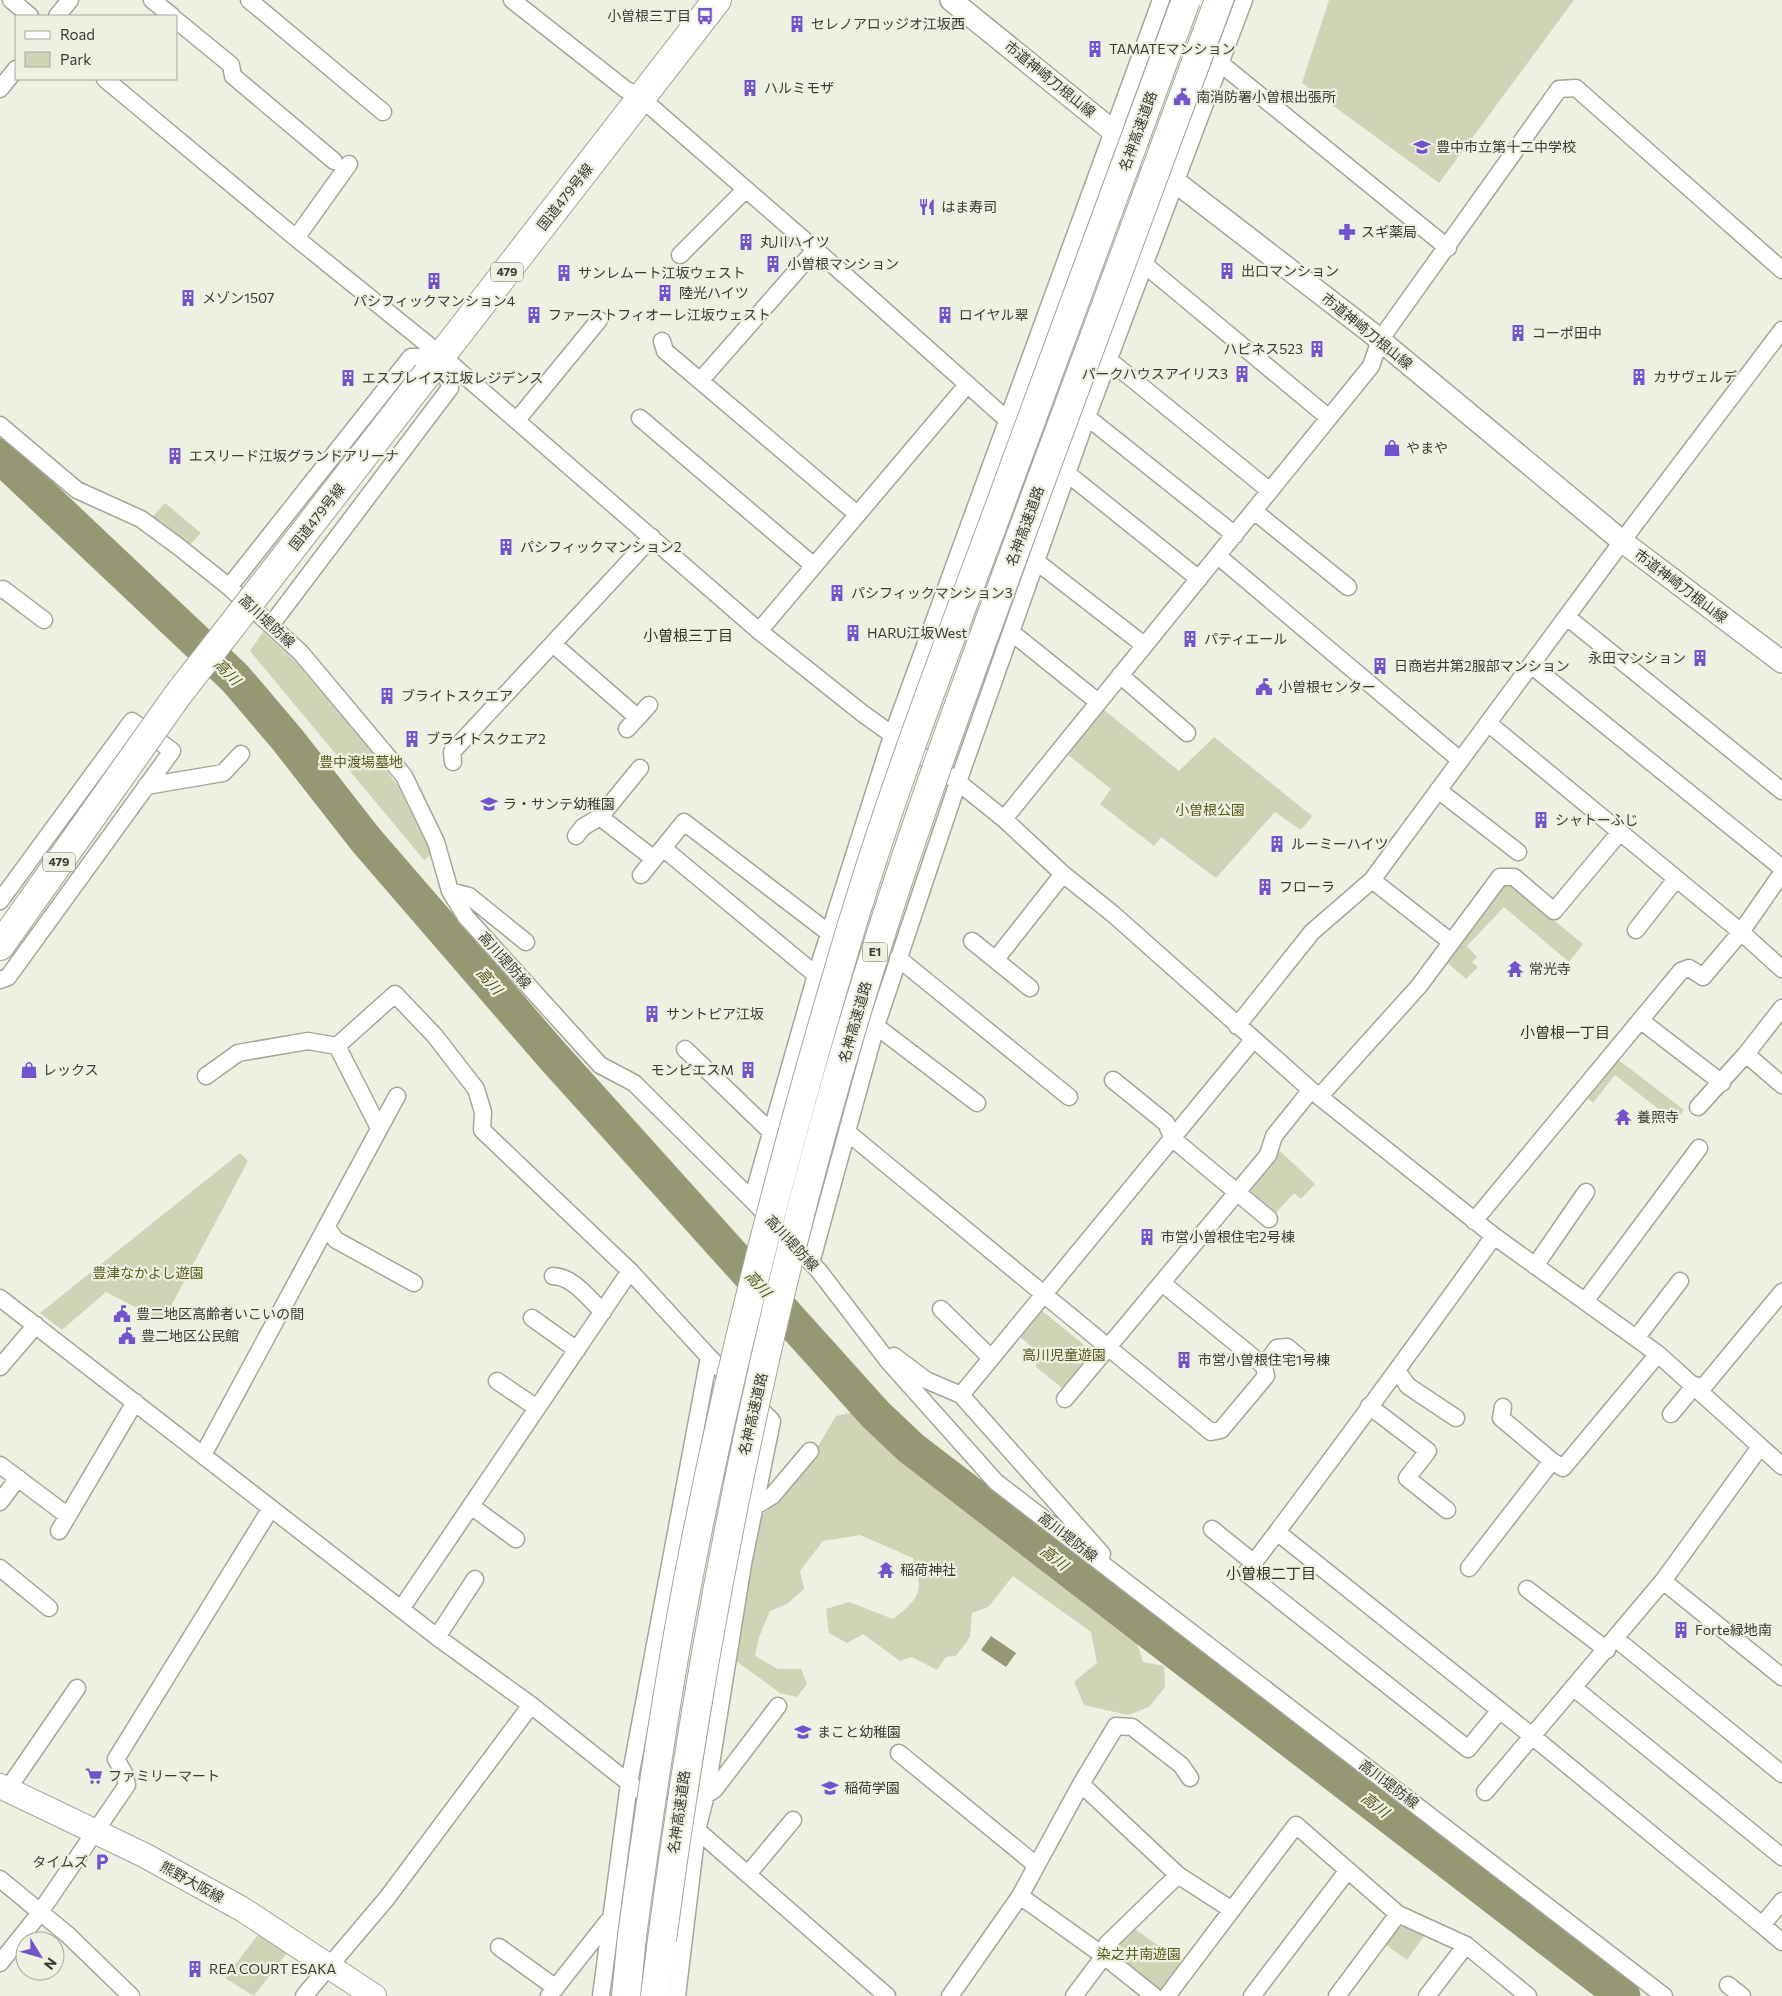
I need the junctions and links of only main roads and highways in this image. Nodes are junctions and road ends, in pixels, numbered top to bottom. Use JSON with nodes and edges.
{"nodes":[{"id":1,"x":717,"y":0,"type":"edge"},
{"id":2,"x":1186,"y":0,"type":"edge"},
{"id":3,"x":1219,"y":0,"type":"edge"},
{"id":4,"x":0,"y":946,"type":"edge"},
{"id":5,"x":3,"y":1788,"type":"edge"},
{"id":6,"x":374,"y":1996,"type":"edge"},
{"id":7,"x":626,"y":1996,"type":"edge"},
{"id":8,"x":673,"y":1996,"type":"edge"}],
"edges":[{"from":1,"to":4,"type":"highway","name":"国道479号線","number":"479","bridge":true},
{"from":2,"to":7,"type":"highway","name":"名神高速道路","number":"E1","bridge":true},
{"from":3,"to":8,"type":"highway","name":"名神高速道路","number":"E1","bridge":true},
{"from":5,"to":6,"type":"main road","name":"熊野大阪線"}]}
